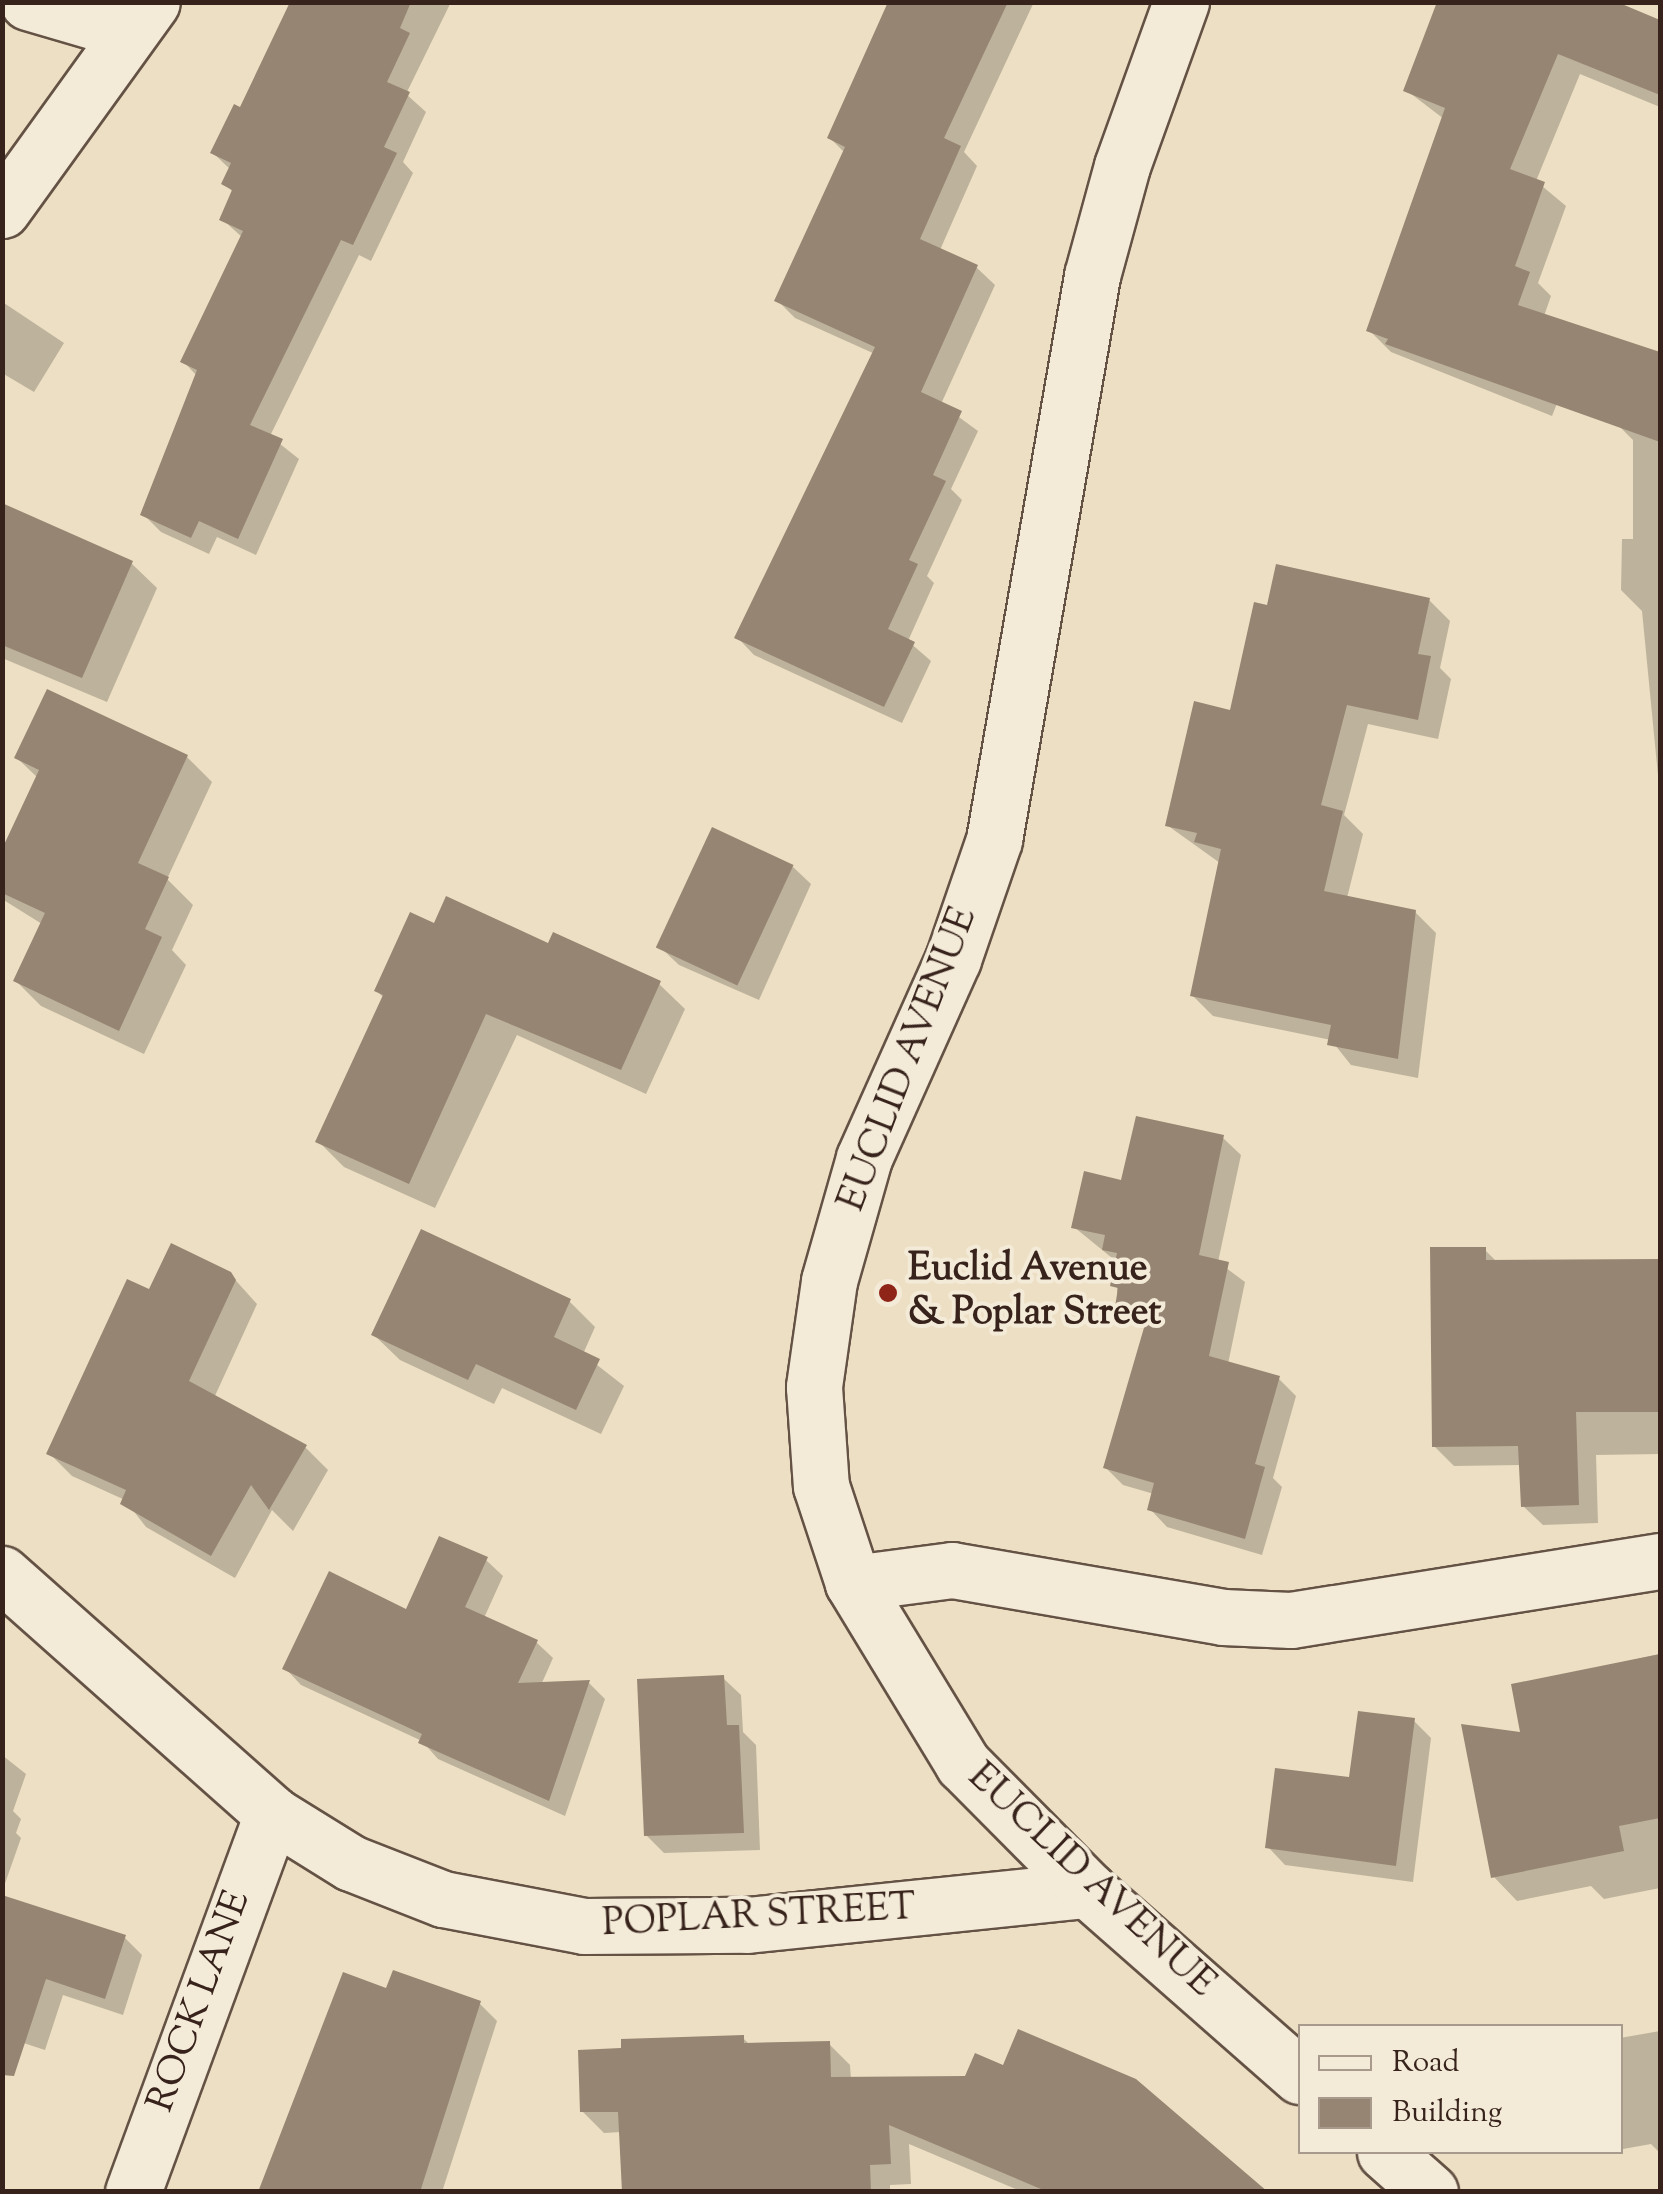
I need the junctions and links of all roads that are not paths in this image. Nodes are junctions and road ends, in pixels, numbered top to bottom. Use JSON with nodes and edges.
{"nodes":[{"id":1,"x":28,"y":2,"type":"edge"},
{"id":2,"x":1181,"y":2,"type":"edge"},
{"id":3,"x":141,"y":17,"type":"edge"},
{"id":4,"x":2,"y":210,"type":"edge"},
{"id":5,"x":1660,"y":1561,"type":"edge"},
{"id":6,"x":2,"y":1574,"type":"edge"},
{"id":7,"x":853,"y":1583,"type":"junction"},
{"id":8,"x":272,"y":1814,"type":"junction"},
{"id":9,"x":1088,"y":1890,"type":"junction"},
{"id":10,"x":1298,"y":2074,"type":"edge"},
{"id":11,"x":1387,"y":2154,"type":"edge"},
{"id":12,"x":133,"y":2192,"type":"edge"},
{"id":13,"x":1430,"y":2192,"type":"edge"}],
"edges":[{"from":1,"to":3,"type":"street"},
{"from":2,"to":7,"type":"street","name":"EUCLID AVENUE"},
{"from":3,"to":4,"type":"street"},
{"from":5,"to":7,"type":"street"},
{"from":6,"to":8,"type":"street","name":"POPLAR STREET"},
{"from":7,"to":9,"type":"street","name":"EUCLID AVENUE"},
{"from":8,"to":9,"type":"street","name":"POPLAR STREET"},
{"from":8,"to":12,"type":"street","name":"ROCK LANE"},
{"from":9,"to":10,"type":"street","name":"EUCLID AVENUE"},
{"from":11,"to":13,"type":"street"}]}
